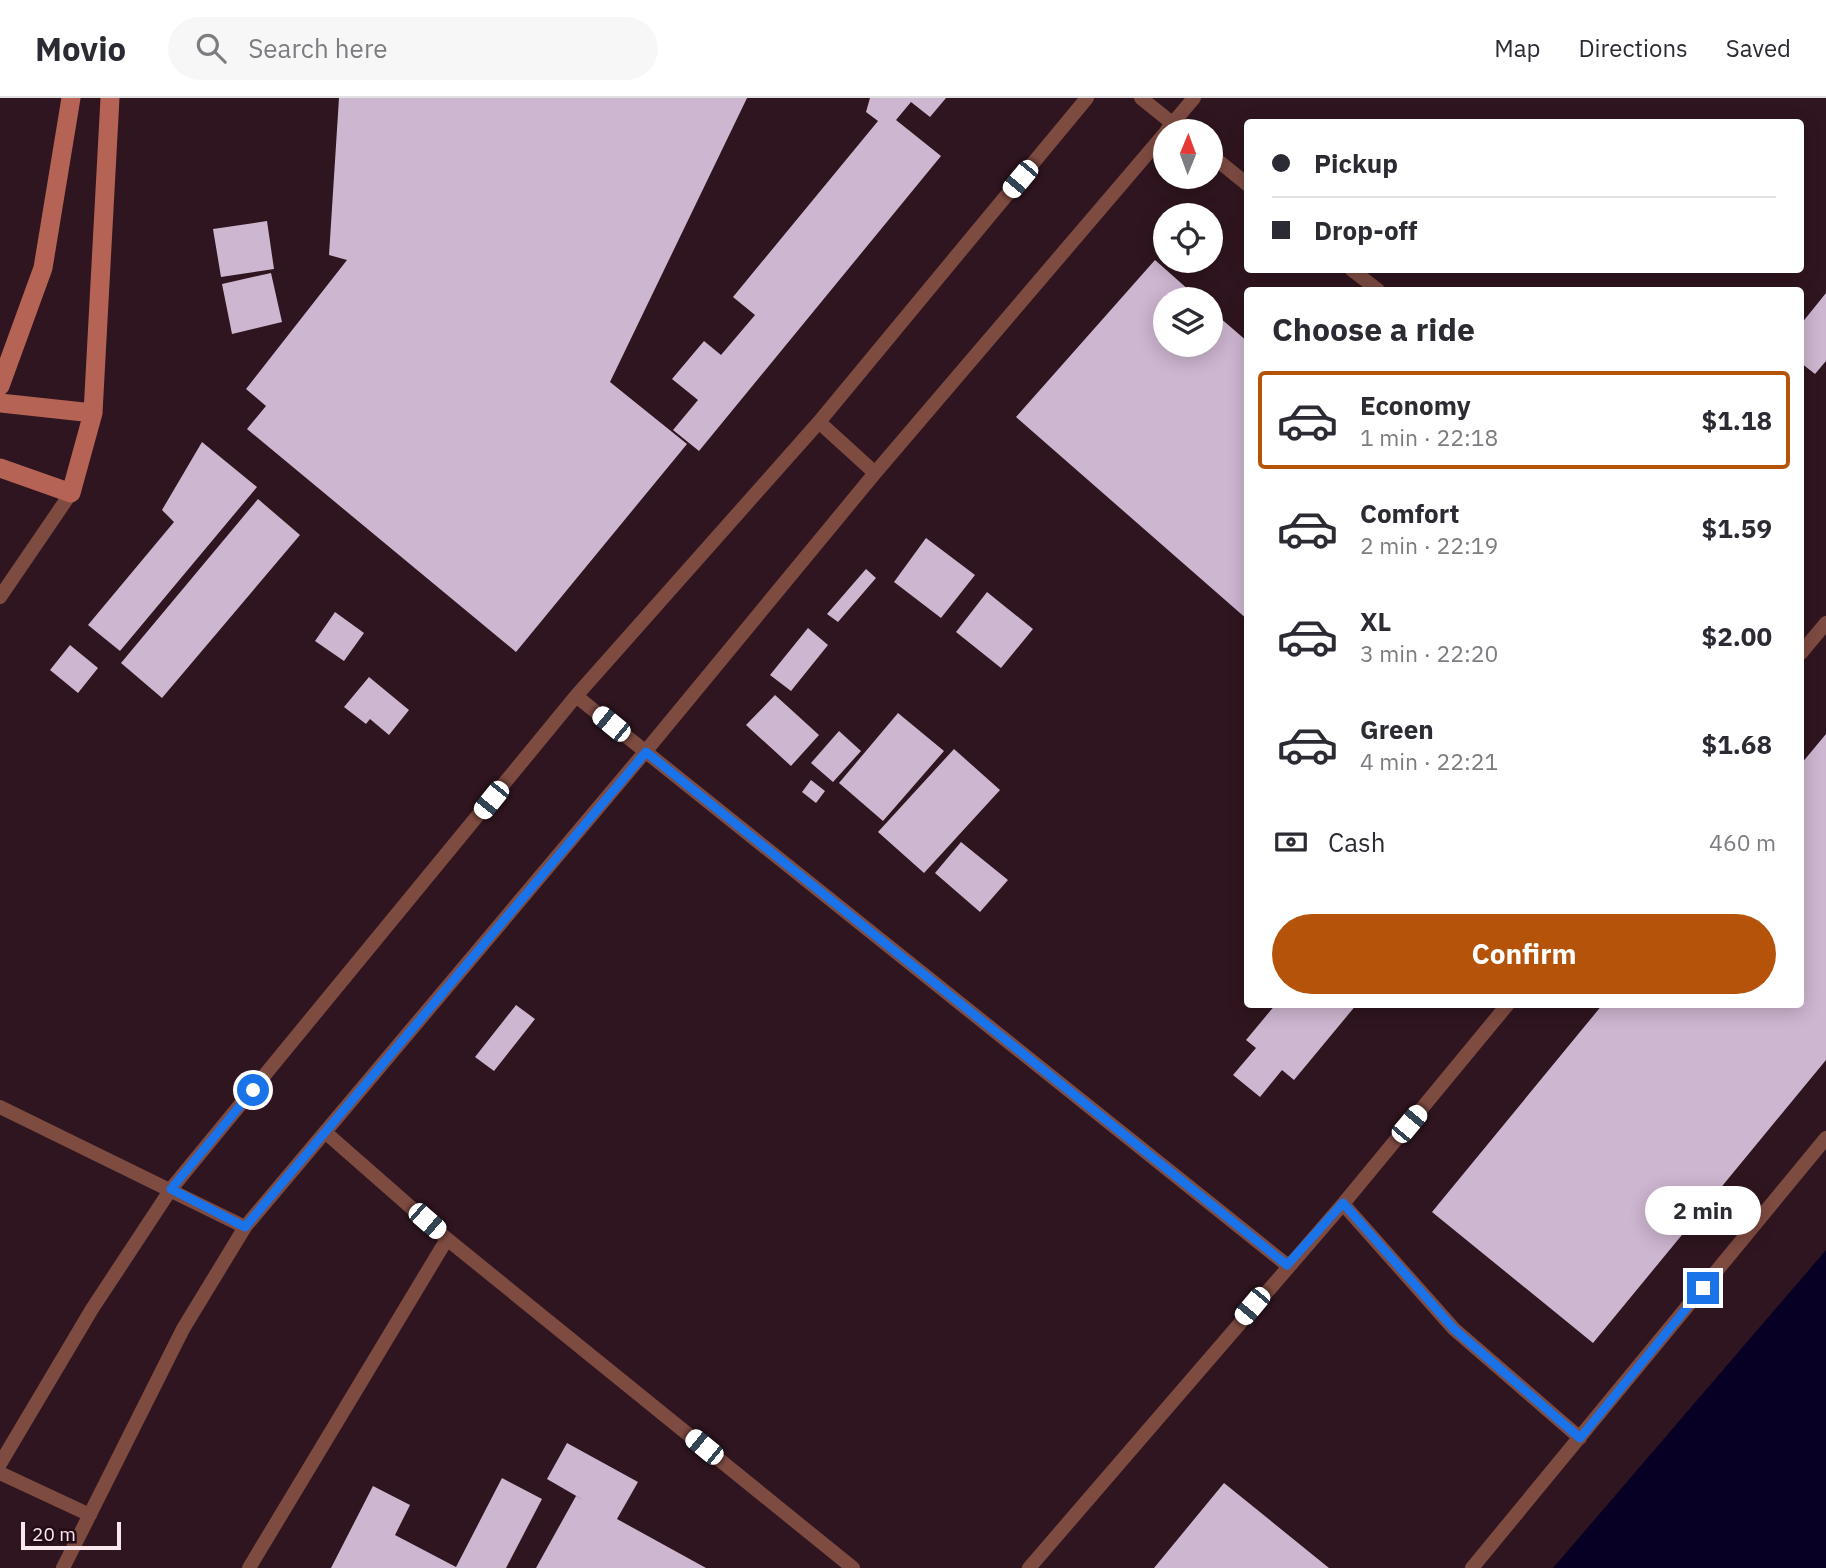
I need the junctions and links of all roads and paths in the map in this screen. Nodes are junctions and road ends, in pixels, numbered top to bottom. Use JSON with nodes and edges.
{"nodes":[{"id":1,"x":71,"y":98,"type":"edge"},
{"id":2,"x":110,"y":98,"type":"edge"},
{"id":3,"x":1087,"y":98,"type":"edge"},
{"id":4,"x":1141,"y":98,"type":"edge"},
{"id":5,"x":1194,"y":98,"type":"edge"},
{"id":6,"x":1161,"y":119,"type":"edge"},
{"id":7,"x":1178,"y":119,"type":"edge"},
{"id":8,"x":1153,"y":150,"type":"edge"},
{"id":9,"x":1223,"y":165,"type":"edge"},
{"id":10,"x":1244,"y":182,"type":"edge"},
{"id":11,"x":1356,"y":273,"type":"edge"},
{"id":12,"x":1374,"y":287,"type":"edge"},
{"id":13,"x":0,"y":386,"type":"edge"},
{"id":14,"x":0,"y":403,"type":"edge"},
{"id":15,"x":93,"y":413,"type":"junction"},
{"id":16,"x":819,"y":422,"type":"junction"},
{"id":17,"x":0,"y":468,"type":"edge"},
{"id":18,"x":875,"y":473,"type":"junction"},
{"id":19,"x":71,"y":493,"type":"junction"},
{"id":20,"x":0,"y":597,"type":"edge"},
{"id":21,"x":1826,"y":622,"type":"edge"},
{"id":22,"x":1804,"y":643,"type":"edge"},
{"id":23,"x":576,"y":696,"type":"junction"},
{"id":24,"x":646,"y":752,"type":"junction"},
{"id":25,"x":1505,"y":1008,"type":"edge"},
{"id":26,"x":0,"y":1107,"type":"edge"},
{"id":27,"x":325,"y":1132,"type":"junction"},
{"id":28,"x":1826,"y":1138,"type":"edge"},
{"id":29,"x":171,"y":1189,"type":"junction"},
{"id":30,"x":1343,"y":1203,"type":"junction"},
{"id":31,"x":245,"y":1227,"type":"junction"},
{"id":32,"x":447,"y":1239,"type":"junction"},
{"id":33,"x":1287,"y":1265,"type":"junction"},
{"id":34,"x":1580,"y":1438,"type":"junction"},
{"id":35,"x":0,"y":1464,"type":"edge"},
{"id":36,"x":0,"y":1473,"type":"edge"},
{"id":37,"x":90,"y":1515,"type":"junction"},
{"id":38,"x":63,"y":1568,"type":"edge"},
{"id":39,"x":249,"y":1568,"type":"edge"},
{"id":40,"x":853,"y":1568,"type":"edge"},
{"id":41,"x":1029,"y":1568,"type":"edge"},
{"id":42,"x":1472,"y":1568,"type":"edge"}],
"edges":[{"from":1,"to":13,"type":"main road"},
{"from":2,"to":15,"type":"main road"},
{"from":3,"to":16,"type":"lane"},
{"from":4,"to":6,"type":"lane"},
{"from":5,"to":7,"type":"lane"},
{"from":8,"to":18,"type":"lane"},
{"from":9,"to":10,"type":"lane"},
{"from":11,"to":12,"type":"lane"},
{"from":14,"to":15,"type":"main road"},
{"from":15,"to":19,"type":"main road"},
{"from":16,"to":18,"type":"lane"},
{"from":16,"to":23,"type":"lane"},
{"from":17,"to":19,"type":"main road"},
{"from":18,"to":24,"type":"lane"},
{"from":19,"to":20,"type":"lane"},
{"from":21,"to":22,"type":"lane"},
{"from":23,"to":24,"type":"lane"},
{"from":23,"to":29,"type":"lane"},
{"from":24,"to":27,"type":"lane"},
{"from":24,"to":33,"type":"lane"},
{"from":25,"to":30,"type":"lane"},
{"from":26,"to":29,"type":"lane"},
{"from":27,"to":31,"type":"lane"},
{"from":27,"to":32,"type":"lane"},
{"from":28,"to":34,"type":"lane"},
{"from":29,"to":31,"type":"lane"},
{"from":29,"to":35,"type":"lane"},
{"from":30,"to":33,"type":"lane"},
{"from":30,"to":34,"type":"lane"},
{"from":31,"to":37,"type":"lane"},
{"from":32,"to":39,"type":"lane"},
{"from":32,"to":40,"type":"lane"},
{"from":33,"to":41,"type":"lane"},
{"from":34,"to":42,"type":"lane"},
{"from":36,"to":37,"type":"lane"},
{"from":37,"to":38,"type":"lane"}]}
